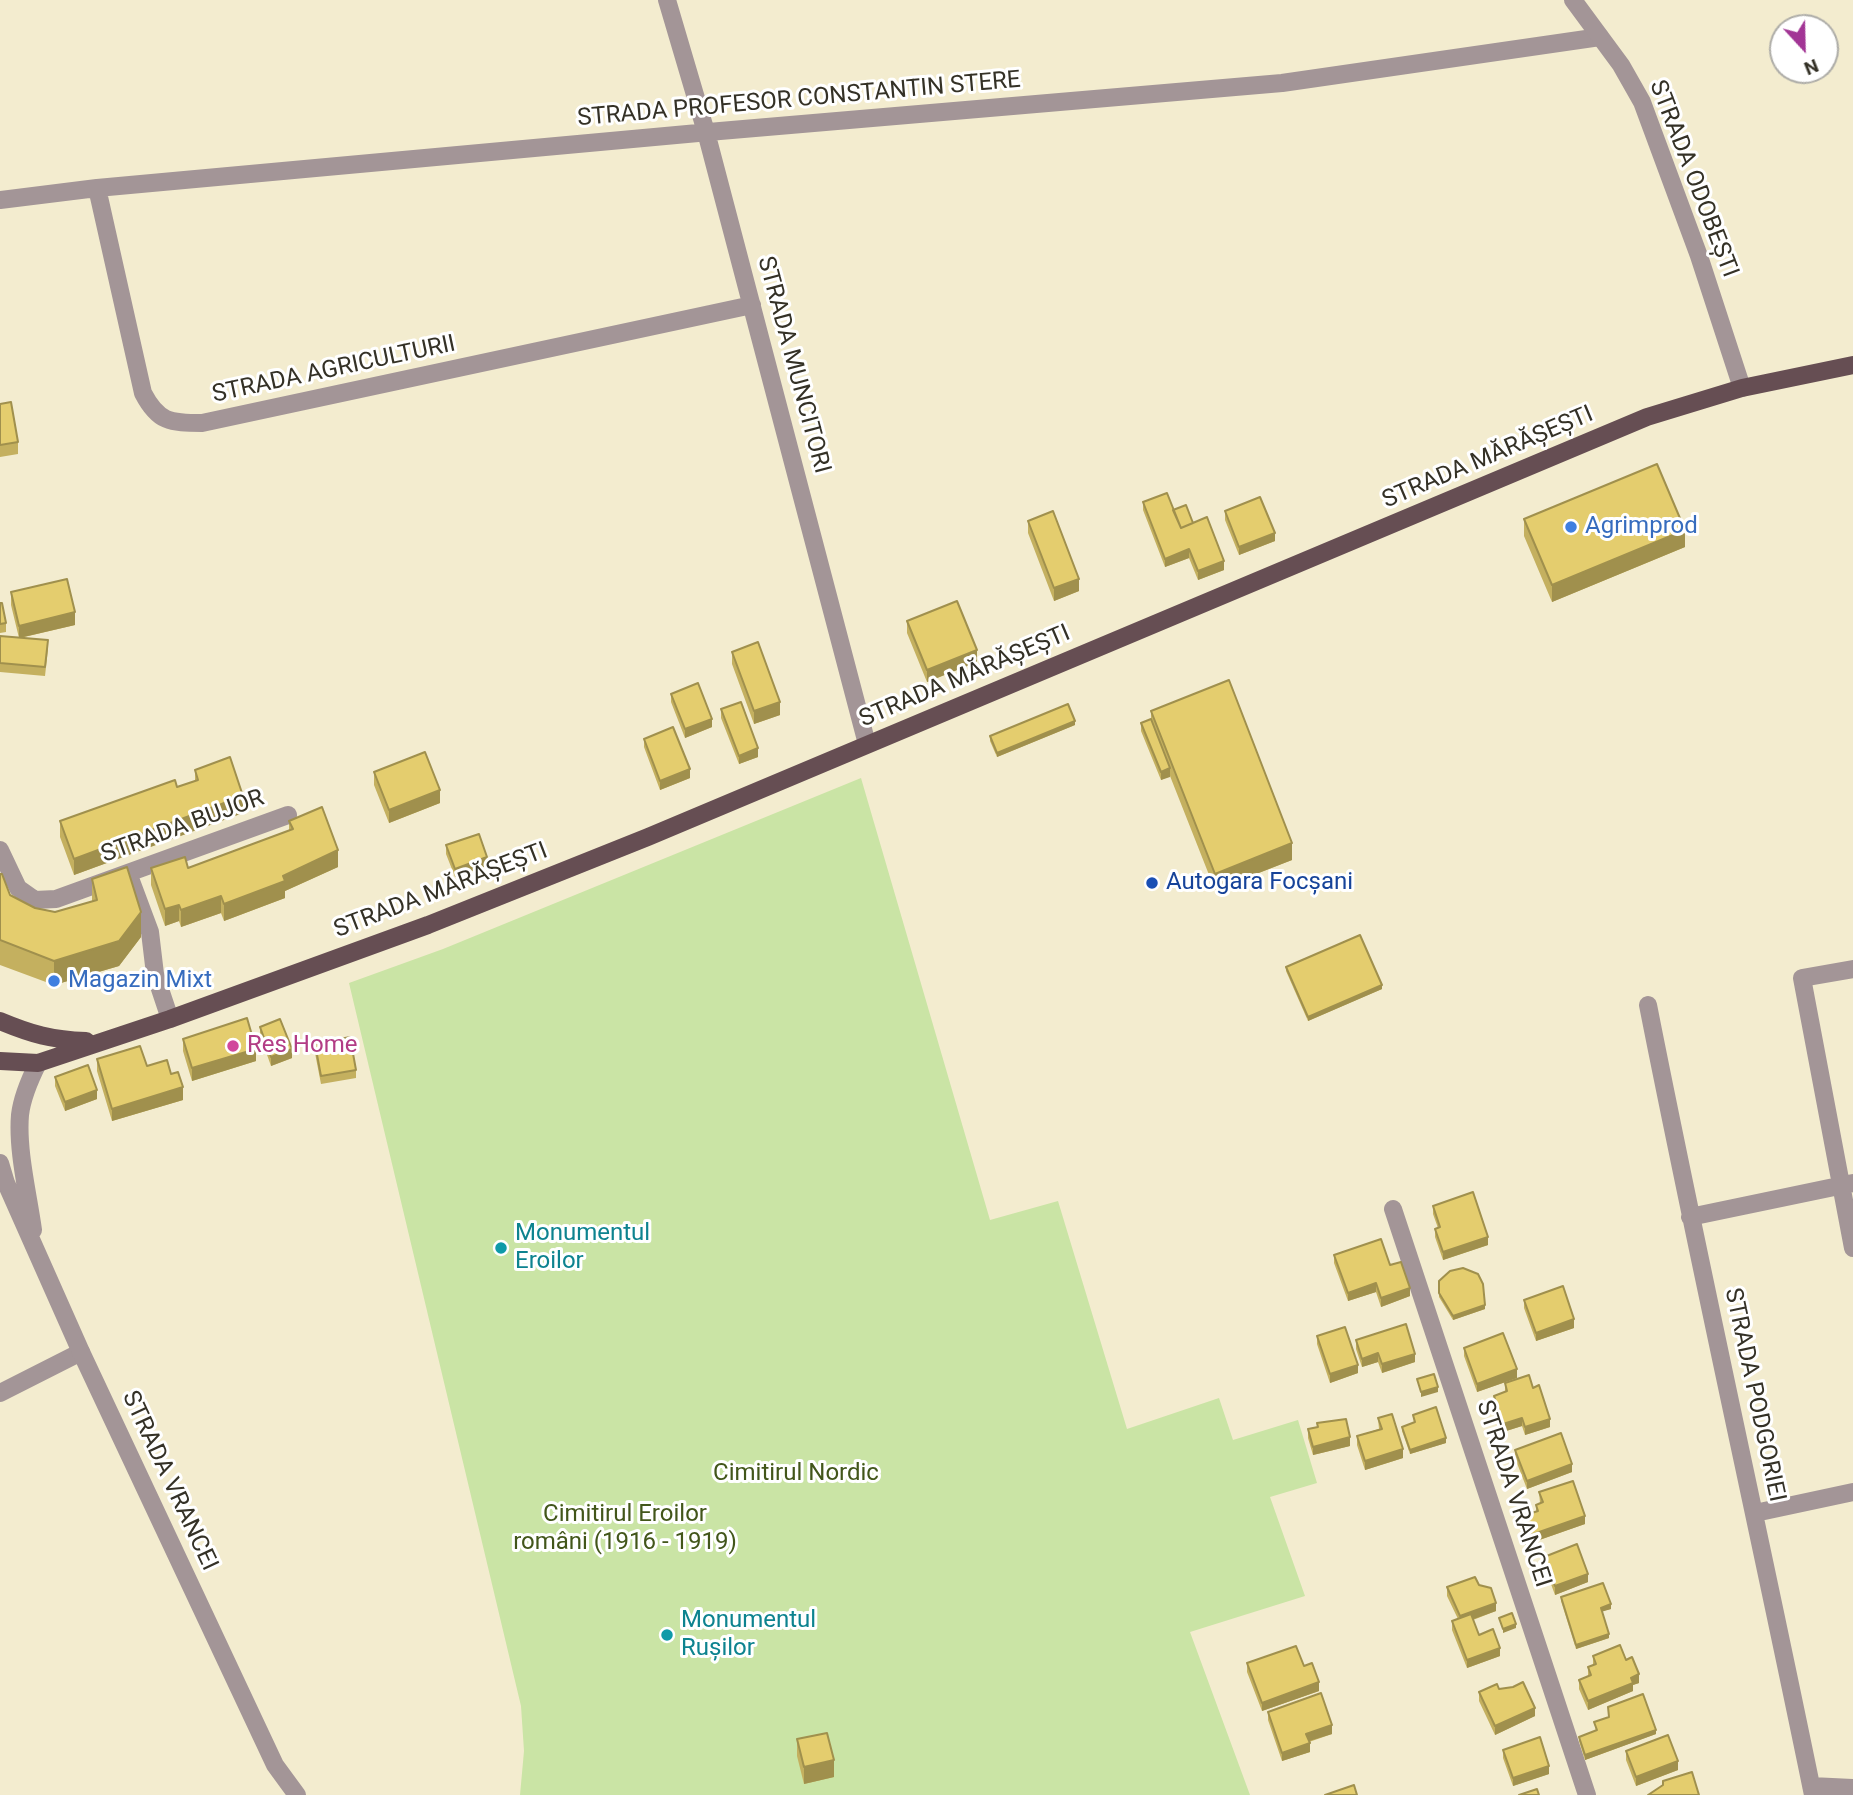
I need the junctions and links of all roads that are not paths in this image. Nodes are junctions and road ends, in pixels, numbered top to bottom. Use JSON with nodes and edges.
{"nodes":[{"id":1,"x":667,"y":0,"type":"edge"},
{"id":2,"x":1573,"y":0,"type":"edge"},
{"id":3,"x":1600,"y":37,"type":"junction"},
{"id":4,"x":706,"y":132,"type":"junction"},
{"id":5,"x":97,"y":188,"type":"junction"},
{"id":6,"x":0,"y":200,"type":"edge"},
{"id":7,"x":752,"y":304,"type":"junction"},
{"id":8,"x":1853,"y":365,"type":"edge"},
{"id":9,"x":1742,"y":388,"type":"junction"},
{"id":10,"x":867,"y":744,"type":"junction"},
{"id":11,"x":288,"y":815,"type":"dead end"},
{"id":12,"x":0,"y":850,"type":"edge"},
{"id":13,"x":128,"y":873,"type":"junction"},
{"id":14,"x":1853,"y":969,"type":"edge"},
{"id":15,"x":1647,"y":1005,"type":"dead end"},
{"id":16,"x":170,"y":1019,"type":"junction"},
{"id":17,"x":0,"y":1021,"type":"edge"},
{"id":18,"x":97,"y":1041,"type":"junction"},
{"id":19,"x":0,"y":1061,"type":"edge"},
{"id":20,"x":38,"y":1063,"type":"junction"},
{"id":21,"x":0,"y":1163,"type":"edge"},
{"id":22,"x":3,"y":1178,"type":"edge"},
{"id":23,"x":1847,"y":1184,"type":"edge"},
{"id":24,"x":1393,"y":1209,"type":"dead end"},
{"id":25,"x":1690,"y":1217,"type":"junction"},
{"id":26,"x":1853,"y":1248,"type":"edge"},
{"id":27,"x":36,"y":1250,"type":"junction"},
{"id":28,"x":81,"y":1352,"type":"junction"},
{"id":29,"x":0,"y":1393,"type":"edge"},
{"id":30,"x":1853,"y":1492,"type":"edge"},
{"id":31,"x":1755,"y":1513,"type":"junction"},
{"id":32,"x":1853,"y":1788,"type":"edge"},
{"id":33,"x":1812,"y":1790,"type":"edge"},
{"id":34,"x":298,"y":1795,"type":"edge"},
{"id":35,"x":1587,"y":1795,"type":"edge"}],
"edges":[{"from":1,"to":4,"type":"street","name":"STRADA MUNCITORI"},
{"from":2,"to":3,"type":"street","name":"STRADA ODOBEȘTI"},
{"from":3,"to":4,"type":"street","name":"STRADA PROFESOR CONSTANTIN STERE"},
{"from":3,"to":9,"type":"street","name":"STRADA ODOBEȘTI"},
{"from":4,"to":5,"type":"street","name":"STRADA PROFESOR CONSTANTIN STERE"},
{"from":4,"to":7,"type":"street","name":"STRADA MUNCITORI"},
{"from":5,"to":6,"type":"street","name":"STRADA PROFESOR CONSTANTIN STERE"},
{"from":5,"to":7,"type":"street","name":"STRADA AGRICULTURII"},
{"from":7,"to":10,"type":"street","name":"STRADA MUNCITORI"},
{"from":8,"to":9,"type":"main road","name":"STRADA MĂRĂȘEȘTI"},
{"from":9,"to":10,"type":"main road","name":"STRADA MĂRĂȘEȘTI"},
{"from":10,"to":16,"type":"main road","name":"STRADA MĂRĂȘEȘTI"},
{"from":11,"to":13,"type":"street","name":"STRADA BUJOR"},
{"from":12,"to":13,"type":"street","name":"STRADA BUJOR"},
{"from":13,"to":16,"type":"street"},
{"from":14,"to":23,"type":"street"},
{"from":15,"to":25,"type":"street","name":"STRADA PODGORIEI"},
{"from":16,"to":18,"type":"main road","name":"STRADA MĂRĂȘEȘTI"},
{"from":17,"to":18,"type":"main road","name":"STRADA MĂRĂȘEȘTI"},
{"from":18,"to":20,"type":"main road","name":"STRADA MĂRĂȘEȘTI"},
{"from":19,"to":20,"type":"main road","name":"STRADA MĂRĂȘEȘTI"},
{"from":20,"to":27,"type":"street"},
{"from":21,"to":22,"type":"street","name":"STRADA VRANCEI"},
{"from":22,"to":27,"type":"street","name":"STRADA VRANCEI"},
{"from":23,"to":25,"type":"street"},
{"from":23,"to":26,"type":"street"},
{"from":24,"to":35,"type":"street","name":"STRADA VRANCEI"},
{"from":25,"to":31,"type":"street","name":"STRADA PODGORIEI"},
{"from":27,"to":28,"type":"street","name":"STRADA VRANCEI"},
{"from":28,"to":29,"type":"street"},
{"from":28,"to":34,"type":"street","name":"STRADA VRANCEI"},
{"from":30,"to":31,"type":"street"},
{"from":31,"to":33,"type":"street","name":"STRADA PODGORIEI"},
{"from":32,"to":33,"type":"street"}]}
